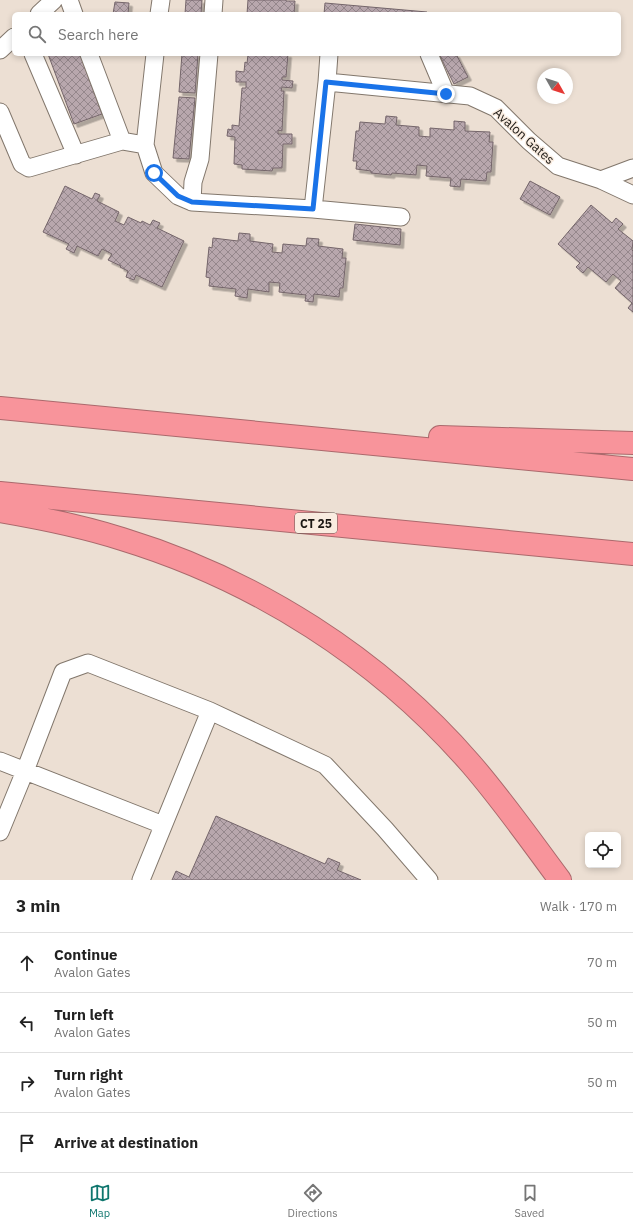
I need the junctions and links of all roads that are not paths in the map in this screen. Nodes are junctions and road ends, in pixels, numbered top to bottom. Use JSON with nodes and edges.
{"nodes":[{"id":1,"x":54,"y":0,"type":"edge"},
{"id":2,"x":69,"y":0,"type":"edge"},
{"id":3,"x":161,"y":0,"type":"edge"},
{"id":4,"x":214,"y":0,"type":"edge"},
{"id":5,"x":41,"y":12,"type":"edge"},
{"id":6,"x":73,"y":12,"type":"edge"},
{"id":7,"x":159,"y":12,"type":"edge"},
{"id":8,"x":213,"y":12,"type":"edge"},
{"id":9,"x":12,"y":39,"type":"edge"},
{"id":10,"x":0,"y":50,"type":"edge"},
{"id":11,"x":34,"y":56,"type":"edge"},
{"id":12,"x":91,"y":56,"type":"edge"},
{"id":13,"x":155,"y":56,"type":"edge"},
{"id":14,"x":209,"y":56,"type":"edge"},
{"id":15,"x":329,"y":56,"type":"edge"},
{"id":16,"x":430,"y":56,"type":"edge"},
{"id":17,"x":326,"y":82,"type":"junction"},
{"id":18,"x":446,"y":94,"type":"junction"},
{"id":19,"x":0,"y":112,"type":"edge"},
{"id":20,"x":122,"y":141,"type":"junction"},
{"id":21,"x":146,"y":145,"type":"junction"},
{"id":22,"x":76,"y":155,"type":"junction"},
{"id":23,"x":633,"y":168,"type":"edge"},
{"id":24,"x":601,"y":180,"type":"junction"},
{"id":25,"x":633,"y":195,"type":"edge"},
{"id":26,"x":192,"y":202,"type":"junction"},
{"id":27,"x":313,"y":209,"type":"junction"},
{"id":28,"x":401,"y":217,"type":"dead end"},
{"id":29,"x":0,"y":408,"type":"edge"},
{"id":30,"x":237,"y":430,"type":"junction"},
{"id":31,"x":633,"y":443,"type":"edge"},
{"id":32,"x":633,"y":469,"type":"edge"},
{"id":33,"x":0,"y":493,"type":"edge"},
{"id":34,"x":0,"y":511,"type":"edge"},
{"id":35,"x":633,"y":554,"type":"edge"},
{"id":36,"x":210,"y":711,"type":"junction"},
{"id":37,"x":0,"y":761,"type":"edge"},
{"id":38,"x":25,"y":771,"type":"junction"},
{"id":39,"x":163,"y":825,"type":"junction"},
{"id":40,"x":0,"y":832,"type":"edge"},
{"id":41,"x":141,"y":880,"type":"edge"},
{"id":42,"x":429,"y":880,"type":"edge"},
{"id":43,"x":560,"y":880,"type":"edge"}],
"edges":[{"from":1,"to":5,"type":"street"},
{"from":2,"to":6,"type":"street"},
{"from":3,"to":7,"type":"street"},
{"from":4,"to":8,"type":"street"},
{"from":9,"to":10,"type":"street"},
{"from":11,"to":22,"type":"street"},
{"from":12,"to":20,"type":"street"},
{"from":13,"to":21,"type":"street"},
{"from":14,"to":26,"type":"street"},
{"from":15,"to":17,"type":"street"},
{"from":16,"to":18,"type":"street"},
{"from":17,"to":18,"type":"street","name":"Avalon Gates"},
{"from":17,"to":27,"type":"street"},
{"from":18,"to":24,"type":"street","name":"Avalon Gates"},
{"from":19,"to":22,"type":"street"},
{"from":20,"to":21,"type":"street"},
{"from":20,"to":22,"type":"street"},
{"from":21,"to":26,"type":"street"},
{"from":23,"to":24,"type":"street"},
{"from":24,"to":25,"type":"street","name":"Avalon Gates"},
{"from":26,"to":27,"type":"street"},
{"from":27,"to":28,"type":"street"},
{"from":29,"to":30,"type":"highway"},
{"from":30,"to":31,"type":"highway"},
{"from":30,"to":32,"type":"highway"},
{"from":33,"to":35,"type":"highway","number":"CT 25"},
{"from":34,"to":43,"type":"highway"},
{"from":36,"to":38,"type":"street"},
{"from":36,"to":39,"type":"street"},
{"from":36,"to":42,"type":"street"},
{"from":37,"to":38,"type":"street"},
{"from":38,"to":39,"type":"street"},
{"from":38,"to":40,"type":"street"},
{"from":39,"to":41,"type":"street"}]}
